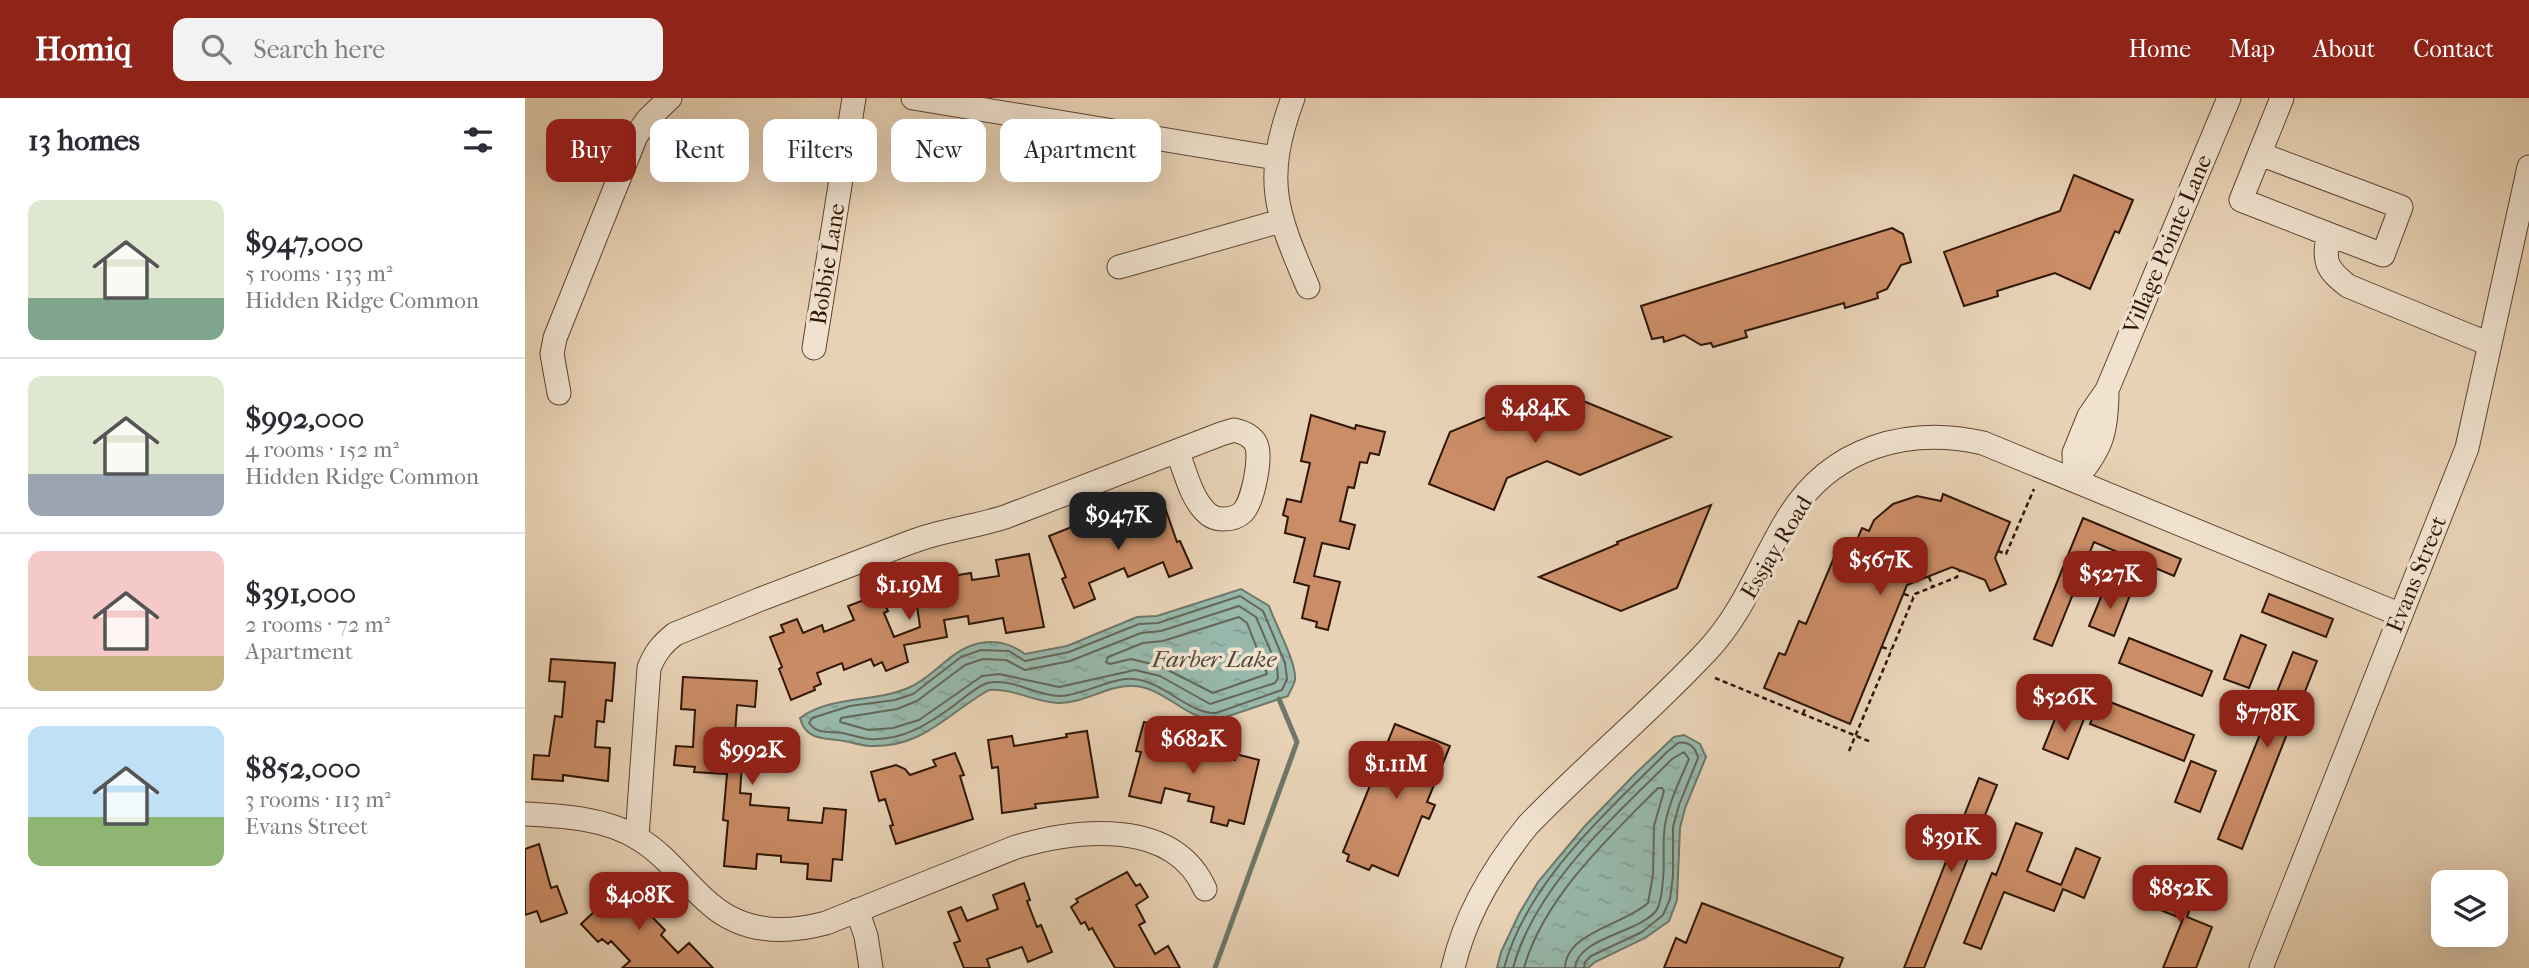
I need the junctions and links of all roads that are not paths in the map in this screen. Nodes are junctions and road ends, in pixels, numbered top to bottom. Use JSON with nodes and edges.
{"nodes":[{"id":1,"x":670,"y":98,"type":"edge"},
{"id":2,"x":855,"y":98,"type":"edge"},
{"id":3,"x":913,"y":98,"type":"edge"},
{"id":4,"x":1293,"y":98,"type":"edge"},
{"id":5,"x":2229,"y":98,"type":"edge"},
{"id":6,"x":2282,"y":98,"type":"edge"},
{"id":7,"x":2260,"y":154,"type":"junction"},
{"id":8,"x":1276,"y":158,"type":"junction"},
{"id":9,"x":2529,"y":167,"type":"edge"},
{"id":10,"x":2523,"y":220,"type":"edge"},
{"id":11,"x":1281,"y":221,"type":"junction"},
{"id":12,"x":2328,"y":234,"type":"junction"},
{"id":13,"x":1119,"y":267,"type":"dead end"},
{"id":14,"x":1308,"y":287,"type":"dead end"},
{"id":15,"x":2489,"y":344,"type":"junction"},
{"id":16,"x":814,"y":348,"type":"dead end"},
{"id":17,"x":559,"y":393,"type":"dead end"},
{"id":18,"x":1177,"y":451,"type":"dead end"},
{"id":19,"x":2075,"y":480,"type":"junction"},
{"id":20,"x":2401,"y":615,"type":"junction"},
{"id":21,"x":525,"y":814,"type":"edge"},
{"id":22,"x":637,"y":837,"type":"junction"},
{"id":23,"x":1205,"y":889,"type":"dead end"},
{"id":24,"x":857,"y":910,"type":"junction"},
{"id":25,"x":871,"y":968,"type":"edge"},
{"id":26,"x":1453,"y":968,"type":"edge"},
{"id":27,"x":2261,"y":968,"type":"edge"}],
"edges":[{"from":1,"to":17,"type":"street"},
{"from":2,"to":16,"type":"street","name":"Bobbie Lane"},
{"from":3,"to":8,"type":"street"},
{"from":4,"to":8,"type":"street"},
{"from":5,"to":19,"type":"street","name":"Village Pointe Lane"},
{"from":6,"to":7,"type":"street"},
{"from":7,"to":12,"type":"street"},
{"from":7,"to":12,"type":"street"},
{"from":8,"to":11,"type":"street"},
{"from":9,"to":10,"type":"street","name":"Evans Street"},
{"from":10,"to":15,"type":"street","name":"Evans Street"},
{"from":11,"to":13,"type":"street"},
{"from":11,"to":14,"type":"street"},
{"from":12,"to":15,"type":"street"},
{"from":15,"to":20,"type":"street","name":"Evans Street"},
{"from":18,"to":22,"type":"street"},
{"from":19,"to":20,"type":"street","name":"Essjay Road"},
{"from":19,"to":26,"type":"street","name":"Essjay Road"},
{"from":20,"to":27,"type":"street","name":"Evans Street"},
{"from":21,"to":22,"type":"street"},
{"from":22,"to":24,"type":"street"},
{"from":23,"to":24,"type":"street"},
{"from":24,"to":25,"type":"street"}]}
